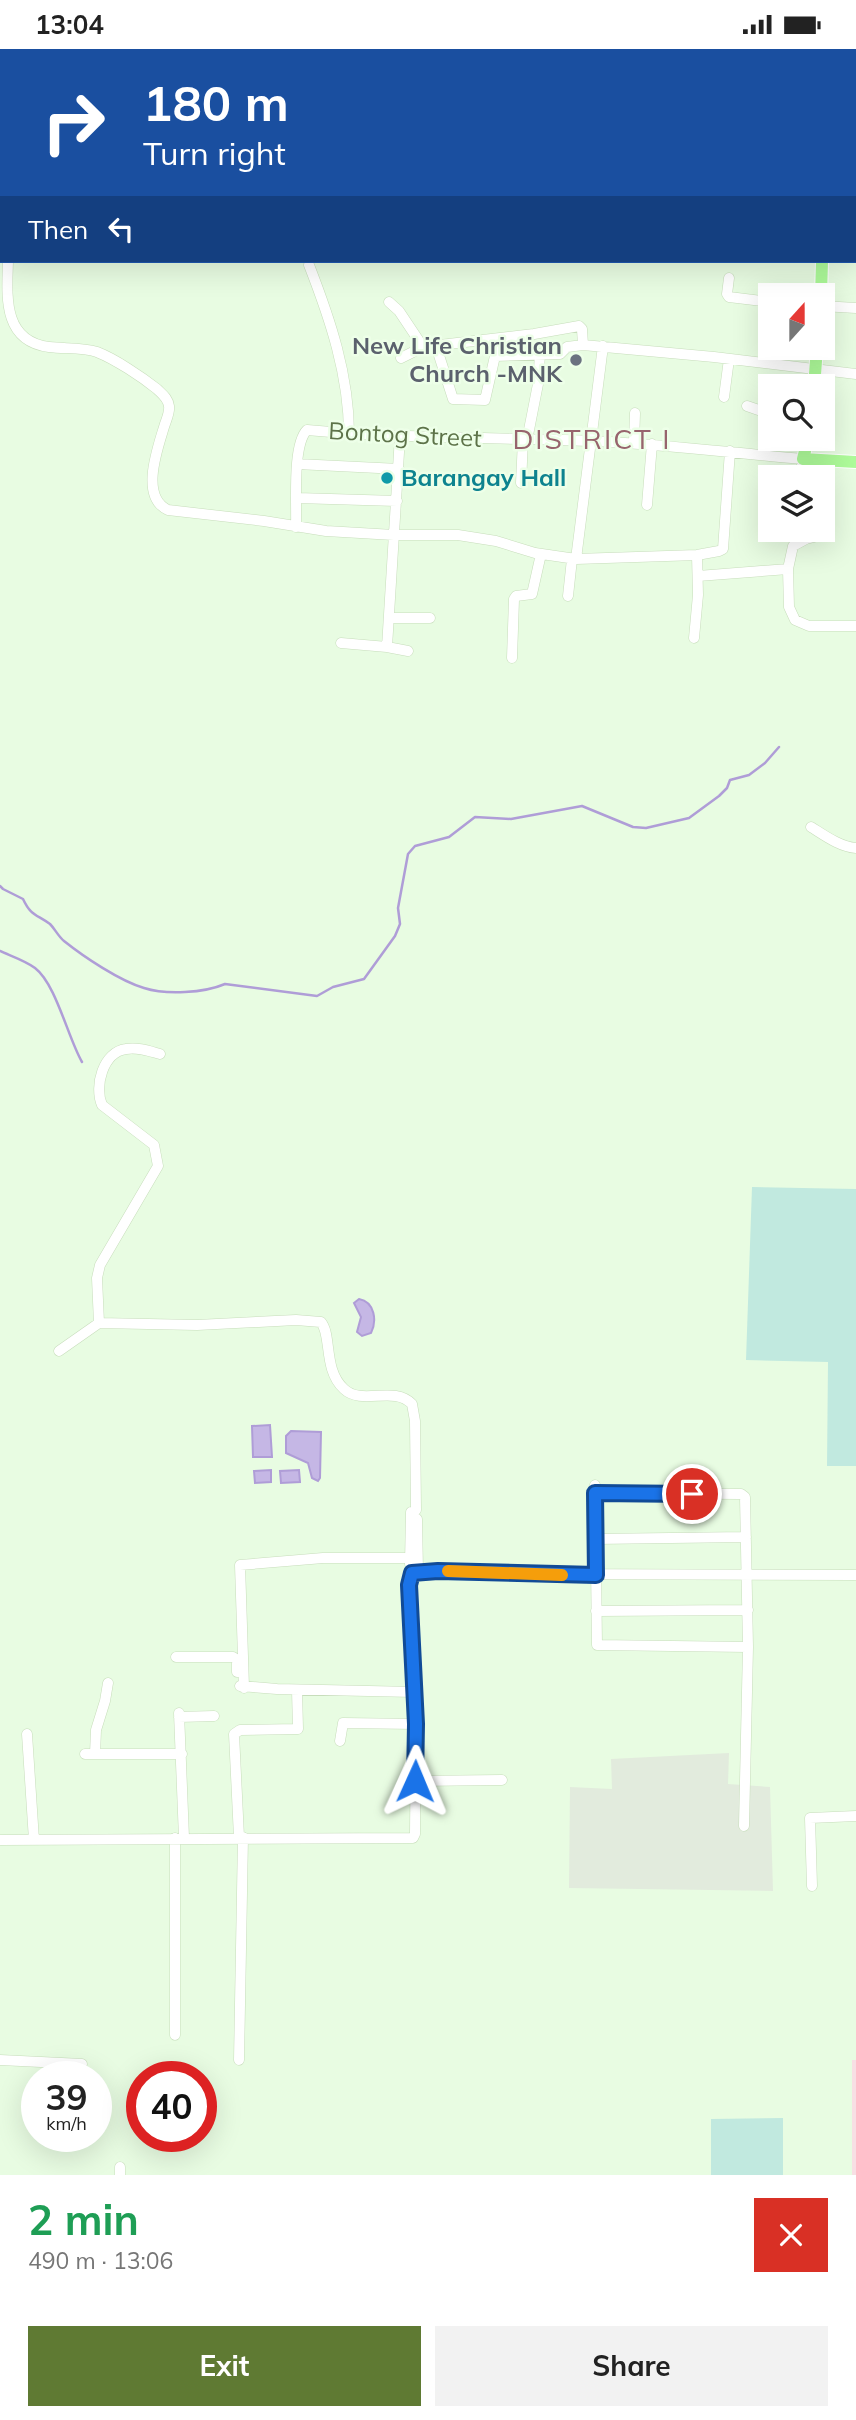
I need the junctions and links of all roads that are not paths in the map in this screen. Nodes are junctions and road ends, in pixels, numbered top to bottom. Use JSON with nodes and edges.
{"nodes":[{"id":1,"x":8,"y":263,"type":"edge"},
{"id":2,"x":822,"y":263,"type":"edge"},
{"id":3,"x":309,"y":265,"type":"dead end"},
{"id":4,"x":729,"y":278,"type":"dead end"},
{"id":5,"x":821,"y":283,"type":"edge"},
{"id":6,"x":758,"y":301,"type":"edge"},
{"id":7,"x":389,"y":302,"type":"dead end"},
{"id":8,"x":835,"y":307,"type":"edge"},
{"id":9,"x":856,"y":308,"type":"edge"},
{"id":10,"x":495,"y":339,"type":"junction"},
{"id":11,"x":583,"y":345,"type":"junction"},
{"id":12,"x":436,"y":346,"type":"junction"},
{"id":13,"x":603,"y":346,"type":"junction"},
{"id":14,"x":423,"y":347,"type":"junction"},
{"id":15,"x":540,"y":354,"type":"junction"},
{"id":16,"x":495,"y":356,"type":"junction"},
{"id":17,"x":401,"y":358,"type":"dead end"},
{"id":18,"x":729,"y":359,"type":"junction"},
{"id":19,"x":816,"y":361,"type":"edge"},
{"id":20,"x":815,"y":370,"type":"junction"},
{"id":21,"x":815,"y":374,"type":"edge"},
{"id":22,"x":856,"y":374,"type":"edge"},
{"id":23,"x":724,"y":397,"type":"dead end"},
{"id":24,"x":747,"y":406,"type":"dead end"},
{"id":25,"x":758,"y":410,"type":"edge"},
{"id":26,"x":635,"y":413,"type":"dead end"},
{"id":27,"x":349,"y":434,"type":"junction"},
{"id":28,"x":400,"y":436,"type":"junction"},
{"id":29,"x":525,"y":440,"type":"junction"},
{"id":30,"x":589,"y":441,"type":"junction"},
{"id":31,"x":634,"y":443,"type":"junction"},
{"id":32,"x":652,"y":445,"type":"junction"},
{"id":33,"x":730,"y":451,"type":"junction"},
{"id":34,"x":805,"y":451,"type":"edge"},
{"id":35,"x":803,"y":459,"type":"junction"},
{"id":36,"x":856,"y":462,"type":"edge"},
{"id":37,"x":297,"y":464,"type":"junction"},
{"id":38,"x":802,"y":465,"type":"edge"},
{"id":39,"x":399,"y":469,"type":"junction"},
{"id":40,"x":521,"y":483,"type":"dead end"},
{"id":41,"x":297,"y":498,"type":"junction"},
{"id":42,"x":397,"y":501,"type":"junction"},
{"id":43,"x":647,"y":505,"type":"dead end"},
{"id":44,"x":296,"y":527,"type":"junction"},
{"id":45,"x":394,"y":535,"type":"junction"},
{"id":46,"x":800,"y":542,"type":"edge"},
{"id":47,"x":541,"y":554,"type":"junction"},
{"id":48,"x":697,"y":555,"type":"junction"},
{"id":49,"x":574,"y":559,"type":"junction"},
{"id":50,"x":788,"y":569,"type":"junction"},
{"id":51,"x":698,"y":576,"type":"junction"},
{"id":52,"x":568,"y":596,"type":"dead end"},
{"id":53,"x":389,"y":618,"type":"junction"},
{"id":54,"x":430,"y":618,"type":"dead end"},
{"id":55,"x":856,"y":627,"type":"edge"},
{"id":56,"x":694,"y":638,"type":"dead end"},
{"id":57,"x":341,"y":643,"type":"dead end"},
{"id":58,"x":387,"y":647,"type":"junction"},
{"id":59,"x":408,"y":651,"type":"dead end"},
{"id":60,"x":512,"y":658,"type":"dead end"},
{"id":61,"x":811,"y":827,"type":"dead end"},
{"id":62,"x":856,"y":848,"type":"edge"},
{"id":63,"x":160,"y":1054,"type":"dead end"},
{"id":64,"x":99,"y":1323,"type":"junction"},
{"id":65,"x":59,"y":1351,"type":"dead end"},
{"id":66,"x":414,"y":1511,"type":"junction"},
{"id":67,"x":746,"y":1537,"type":"junction"},
{"id":68,"x":595,"y":1539,"type":"junction"},
{"id":69,"x":410,"y":1559,"type":"junction"},
{"id":70,"x":415,"y":1572,"type":"junction"},
{"id":71,"x":747,"y":1574,"type":"junction"},
{"id":72,"x":596,"y":1575,"type":"junction"},
{"id":73,"x":856,"y":1575,"type":"edge"},
{"id":74,"x":748,"y":1610,"type":"junction"},
{"id":75,"x":596,"y":1611,"type":"junction"},
{"id":76,"x":748,"y":1647,"type":"junction"},
{"id":77,"x":176,"y":1657,"type":"dead end"},
{"id":78,"x":108,"y":1683,"type":"dead end"},
{"id":79,"x":244,"y":1688,"type":"junction"},
{"id":80,"x":297,"y":1690,"type":"junction"},
{"id":81,"x":414,"y":1692,"type":"junction"},
{"id":82,"x":214,"y":1716,"type":"dead end"},
{"id":83,"x":416,"y":1724,"type":"junction"},
{"id":84,"x":27,"y":1734,"type":"dead end"},
{"id":85,"x":340,"y":1741,"type":"dead end"},
{"id":86,"x":182,"y":1754,"type":"junction"},
{"id":87,"x":502,"y":1780,"type":"dead end"},
{"id":88,"x":415,"y":1781,"type":"junction"},
{"id":89,"x":856,"y":1816,"type":"edge"},
{"id":90,"x":744,"y":1826,"type":"dead end"},
{"id":91,"x":241,"y":1837,"type":"junction"},
{"id":92,"x":180,"y":1838,"type":"junction"},
{"id":93,"x":0,"y":1840,"type":"edge"},
{"id":94,"x":34,"y":1840,"type":"junction"},
{"id":95,"x":812,"y":1887,"type":"dead end"},
{"id":96,"x":176,"y":2035,"type":"dead end"},
{"id":97,"x":0,"y":2060,"type":"edge"},
{"id":98,"x":239,"y":2060,"type":"dead end"},
{"id":99,"x":21,"y":2061,"type":"edge"}],
"edges":[{"from":1,"to":44,"type":"street"},
{"from":2,"to":5,"type":"main road"},
{"from":3,"to":27,"type":"street"},
{"from":4,"to":6,"type":"street"},
{"from":7,"to":14,"type":"street"},
{"from":8,"to":9,"type":"street"},
{"from":10,"to":11,"type":"street"},
{"from":10,"to":12,"type":"street"},
{"from":10,"to":16,"type":"street"},
{"from":11,"to":13,"type":"street"},
{"from":11,"to":15,"type":"street"},
{"from":12,"to":14,"type":"street"},
{"from":12,"to":16,"type":"street"},
{"from":13,"to":18,"type":"street"},
{"from":13,"to":30,"type":"street"},
{"from":14,"to":17,"type":"street"},
{"from":15,"to":16,"type":"street"},
{"from":15,"to":29,"type":"street"},
{"from":18,"to":20,"type":"street"},
{"from":18,"to":23,"type":"street"},
{"from":19,"to":20,"type":"main road"},
{"from":20,"to":21,"type":"main road"},
{"from":20,"to":22,"type":"street"},
{"from":24,"to":25,"type":"street"},
{"from":26,"to":31,"type":"street"},
{"from":27,"to":28,"type":"street","name":"Bontog Street"},
{"from":27,"to":37,"type":"street","name":"Bontog Street"},
{"from":28,"to":29,"type":"street","name":"Bontog Street"},
{"from":28,"to":39,"type":"street"},
{"from":29,"to":30,"type":"street","name":"Bontog Street"},
{"from":29,"to":40,"type":"street"},
{"from":30,"to":31,"type":"street","name":"Bontog Street"},
{"from":30,"to":49,"type":"street"},
{"from":31,"to":32,"type":"street","name":"Bontog Street"},
{"from":32,"to":33,"type":"street","name":"Bontog Street"},
{"from":32,"to":43,"type":"street"},
{"from":33,"to":35,"type":"street","name":"Bontog Street"},
{"from":33,"to":48,"type":"street"},
{"from":34,"to":35,"type":"main road"},
{"from":35,"to":36,"type":"main road"},
{"from":35,"to":38,"type":"street"},
{"from":37,"to":39,"type":"street"},
{"from":37,"to":41,"type":"street"},
{"from":39,"to":42,"type":"street"},
{"from":41,"to":42,"type":"street"},
{"from":41,"to":44,"type":"street"},
{"from":42,"to":45,"type":"street"},
{"from":44,"to":45,"type":"street"},
{"from":45,"to":47,"type":"street"},
{"from":45,"to":53,"type":"street"},
{"from":46,"to":50,"type":"street"},
{"from":47,"to":49,"type":"street"},
{"from":47,"to":60,"type":"street"},
{"from":48,"to":49,"type":"street"},
{"from":48,"to":51,"type":"street"},
{"from":49,"to":52,"type":"street"},
{"from":50,"to":51,"type":"street"},
{"from":50,"to":55,"type":"street"},
{"from":51,"to":56,"type":"street"},
{"from":53,"to":54,"type":"street"},
{"from":53,"to":58,"type":"street"},
{"from":57,"to":58,"type":"street"},
{"from":58,"to":59,"type":"street"},
{"from":61,"to":62,"type":"street"},
{"from":63,"to":64,"type":"street"},
{"from":64,"to":65,"type":"street"},
{"from":64,"to":66,"type":"street"},
{"from":66,"to":69,"type":"street"},
{"from":66,"to":70,"type":"street"},
{"from":67,"to":68,"type":"street"},
{"from":67,"to":68,"type":"street"},
{"from":67,"to":71,"type":"street"},
{"from":68,"to":72,"type":"street"},
{"from":69,"to":70,"type":"street"},
{"from":69,"to":79,"type":"street"},
{"from":70,"to":72,"type":"street"},
{"from":70,"to":81,"type":"street"},
{"from":71,"to":72,"type":"street"},
{"from":71,"to":73,"type":"street"},
{"from":71,"to":74,"type":"street"},
{"from":72,"to":75,"type":"street"},
{"from":74,"to":75,"type":"street"},
{"from":74,"to":76,"type":"street"},
{"from":75,"to":76,"type":"street"},
{"from":76,"to":90,"type":"street"},
{"from":77,"to":79,"type":"street"},
{"from":78,"to":86,"type":"street"},
{"from":79,"to":80,"type":"street"},
{"from":80,"to":81,"type":"street"},
{"from":80,"to":91,"type":"street"},
{"from":81,"to":83,"type":"street"},
{"from":82,"to":86,"type":"street"},
{"from":83,"to":85,"type":"street"},
{"from":83,"to":88,"type":"street"},
{"from":84,"to":94,"type":"street"},
{"from":86,"to":92,"type":"street"},
{"from":87,"to":88,"type":"street"},
{"from":88,"to":91,"type":"street"},
{"from":89,"to":95,"type":"street"},
{"from":91,"to":92,"type":"street"},
{"from":91,"to":98,"type":"street"},
{"from":92,"to":94,"type":"street"},
{"from":92,"to":96,"type":"street"},
{"from":93,"to":94,"type":"street"},
{"from":97,"to":99,"type":"street"}]}
